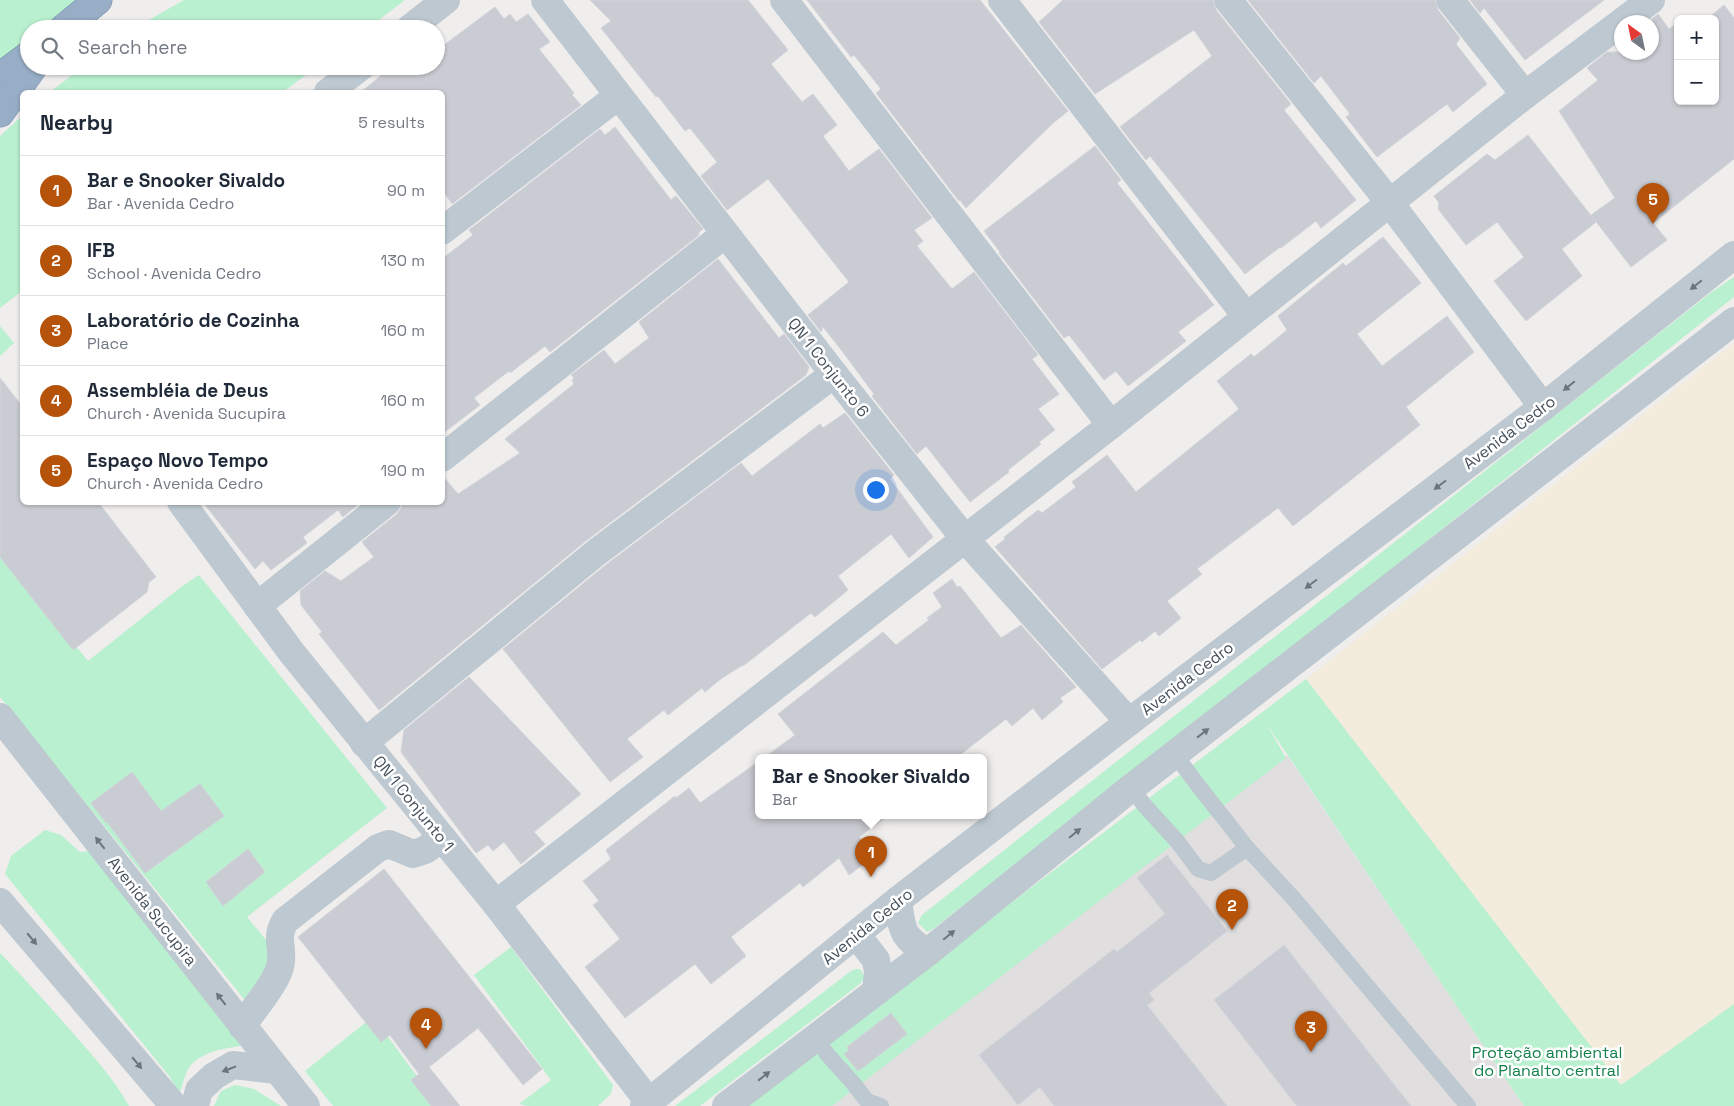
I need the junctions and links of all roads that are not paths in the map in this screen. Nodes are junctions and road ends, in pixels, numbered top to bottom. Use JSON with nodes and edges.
{"nodes":[{"id":1,"x":98,"y":0,"type":"edge"},
{"id":2,"x":446,"y":0,"type":"edge"},
{"id":3,"x":546,"y":0,"type":"edge"},
{"id":4,"x":784,"y":0,"type":"edge"},
{"id":5,"x":1002,"y":0,"type":"edge"},
{"id":6,"x":1228,"y":0,"type":"edge"},
{"id":7,"x":1450,"y":0,"type":"edge"},
{"id":8,"x":1651,"y":0,"type":"edge"},
{"id":9,"x":74,"y":20,"type":"edge"},
{"id":10,"x":421,"y":20,"type":"edge"},
{"id":11,"x":20,"y":62,"type":"edge"},
{"id":12,"x":27,"y":75,"type":"edge"},
{"id":13,"x":350,"y":75,"type":"edge"},
{"id":14,"x":0,"y":77,"type":"edge"},
{"id":15,"x":331,"y":90,"type":"edge"},
{"id":16,"x":1524,"y":95,"type":"junction"},
{"id":17,"x":618,"y":96,"type":"junction"},
{"id":18,"x":0,"y":113,"type":"edge"},
{"id":19,"x":1390,"y":203,"type":"junction"},
{"id":20,"x":445,"y":229,"type":"edge"},
{"id":21,"x":725,"y":234,"type":"junction"},
{"id":22,"x":1734,"y":254,"type":"edge"},
{"id":23,"x":1246,"y":316,"type":"junction"},
{"id":24,"x":1734,"y":321,"type":"edge"},
{"id":25,"x":834,"y":374,"type":"junction"},
{"id":26,"x":1543,"y":407,"type":"junction"},
{"id":27,"x":1110,"y":425,"type":"junction"},
{"id":28,"x":445,"y":456,"type":"edge"},
{"id":29,"x":183,"y":505,"type":"edge"},
{"id":30,"x":383,"y":505,"type":"edge"},
{"id":31,"x":965,"y":539,"type":"junction"},
{"id":32,"x":257,"y":606,"type":"junction"},
{"id":33,"x":0,"y":717,"type":"edge"},
{"id":34,"x":1129,"y":722,"type":"junction"},
{"id":35,"x":364,"y":743,"type":"junction"},
{"id":36,"x":1175,"y":754,"type":"junction"},
{"id":37,"x":1131,"y":788,"type":"junction"},
{"id":38,"x":442,"y":838,"type":"junction"},
{"id":39,"x":1247,"y":848,"type":"junction"},
{"id":40,"x":898,"y":900,"type":"junction"},
{"id":41,"x":0,"y":902,"type":"edge"},
{"id":42,"x":496,"y":904,"type":"junction"},
{"id":43,"x":856,"y":934,"type":"junction"},
{"id":44,"x":928,"y":952,"type":"junction"},
{"id":45,"x":876,"y":992,"type":"junction"},
{"id":46,"x":242,"y":1026,"type":"junction"},
{"id":47,"x":815,"y":1037,"type":"junction"},
{"id":48,"x":276,"y":1070,"type":"junction"},
{"id":49,"x":646,"y":1104,"type":"edge"},
{"id":50,"x":174,"y":1106,"type":"edge"},
{"id":51,"x":195,"y":1106,"type":"edge"},
{"id":52,"x":306,"y":1106,"type":"edge"},
{"id":53,"x":726,"y":1106,"type":"edge"},
{"id":54,"x":881,"y":1106,"type":"edge"},
{"id":55,"x":1468,"y":1106,"type":"edge"}],
"edges":[{"from":1,"to":9,"type":"highway"},
{"from":2,"to":10,"type":"street"},
{"from":3,"to":17,"type":"street","name":"QN 1 Conjunto 6"},
{"from":4,"to":27,"type":"street"},
{"from":5,"to":23,"type":"street"},
{"from":6,"to":19,"type":"street"},
{"from":7,"to":16,"type":"street"},
{"from":8,"to":16,"type":"street"},
{"from":11,"to":14,"type":"highway"},
{"from":12,"to":18,"type":"highway"},
{"from":13,"to":15,"type":"street"},
{"from":16,"to":19,"type":"street"},
{"from":17,"to":20,"type":"street"},
{"from":17,"to":21,"type":"street","name":"QN 1 Conjunto 6"},
{"from":19,"to":23,"type":"street"},
{"from":19,"to":26,"type":"street"},
{"from":21,"to":25,"type":"street","name":"QN 1 Conjunto 6"},
{"from":21,"to":28,"type":"street"},
{"from":22,"to":26,"type":"street","name":"Avenida Cedro","one_way":true},
{"from":23,"to":27,"type":"street"},
{"from":36,"to":24,"type":"street","one_way":true},
{"from":25,"to":31,"type":"street","name":"QN 1 Conjunto 6"},
{"from":25,"to":35,"type":"street"},
{"from":26,"to":34,"type":"street","name":"Avenida Cedro","one_way":true},
{"from":27,"to":31,"type":"street"},
{"from":29,"to":32,"type":"street","name":"QN 1 Conjunto 1"},
{"from":30,"to":32,"type":"street"},
{"from":31,"to":34,"type":"street","name":"QN 1 Conjunto 6"},
{"from":31,"to":42,"type":"street"},
{"from":32,"to":35,"type":"street","name":"QN 1 Conjunto 1"},
{"from":46,"to":33,"type":"street","name":"Avenida Sucupira","one_way":true},
{"from":34,"to":40,"type":"street","name":"Avenida Cedro"},
{"from":35,"to":38,"type":"street","name":"QN 1 Conjunto 1"},
{"from":36,"to":37,"type":"street"},
{"from":36,"to":39,"type":"lane"},
{"from":37,"to":39,"type":"lane"},
{"from":44,"to":37,"type":"street","one_way":true},
{"from":38,"to":42,"type":"street","name":"QN 1 Conjunto 1"},
{"from":38,"to":46,"type":"street"},
{"from":39,"to":55,"type":"lane"},
{"from":40,"to":43,"type":"street","name":"Avenida Cedro"},
{"from":40,"to":44,"type":"street"},
{"from":41,"to":50,"type":"street","one_way":true},
{"from":42,"to":49,"type":"street","name":"QN 1 Conjunto 1"},
{"from":43,"to":45,"type":"street"},
{"from":43,"to":49,"type":"street","name":"Avenida Cedro"},
{"from":44,"to":45,"type":"street"},
{"from":45,"to":47,"type":"street"},
{"from":46,"to":48,"type":"street","name":"Avenida Sucupira"},
{"from":53,"to":47,"type":"street","one_way":true},
{"from":47,"to":54,"type":"lane"},
{"from":48,"to":51,"type":"street","one_way":true},
{"from":48,"to":52,"type":"street","name":"Avenida Sucupira"}]}
